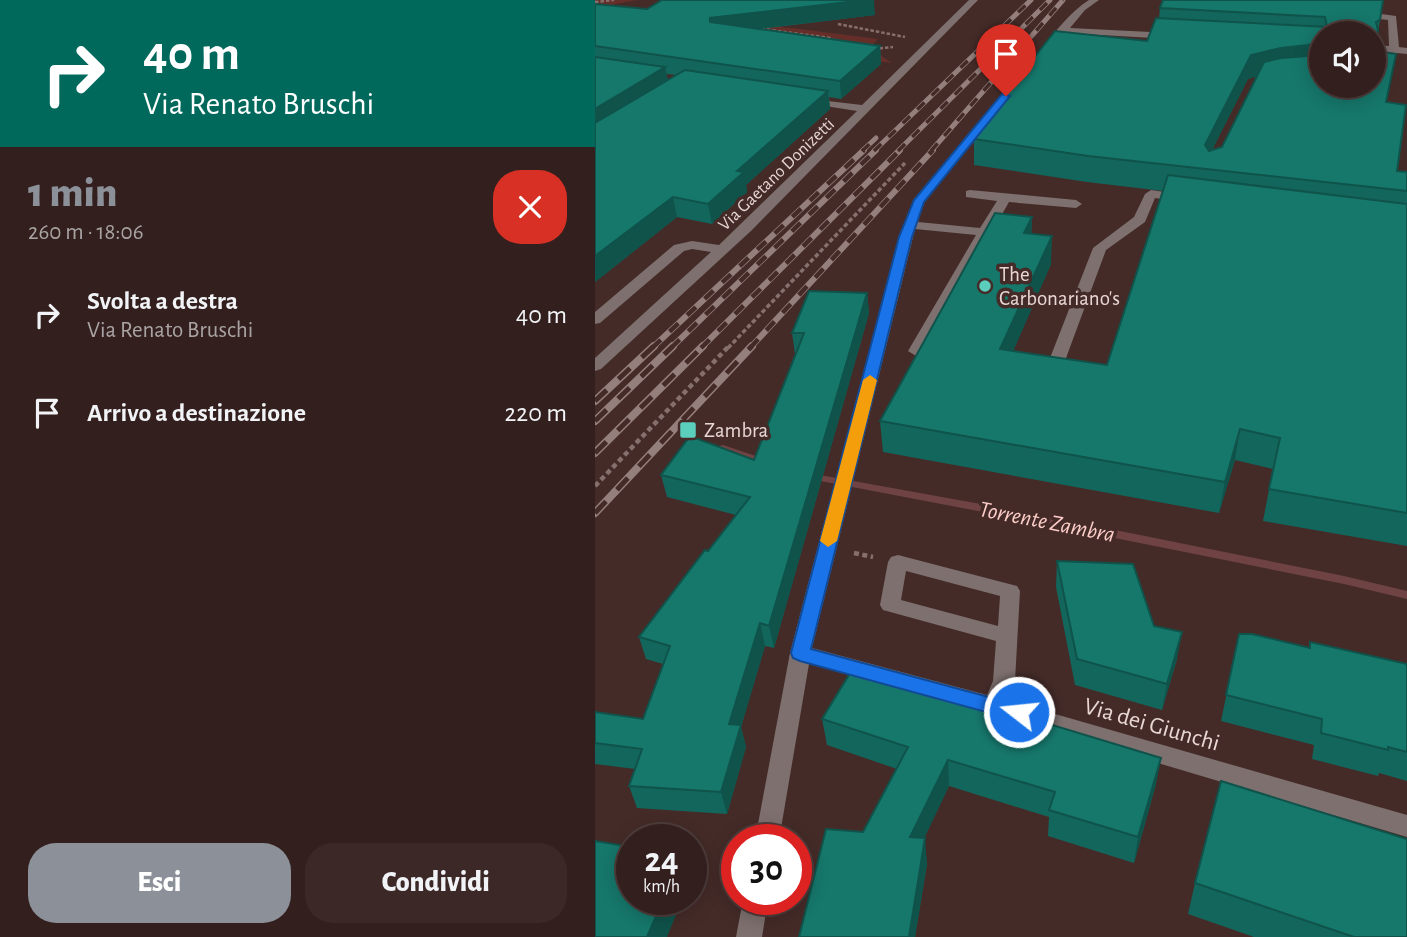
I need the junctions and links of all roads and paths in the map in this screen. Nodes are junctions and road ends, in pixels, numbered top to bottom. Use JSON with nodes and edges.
{"nodes":[{"id":1,"x":614,"y":0,"type":"edge"},
{"id":2,"x":974,"y":0,"type":"edge"},
{"id":3,"x":1095,"y":0,"type":"edge"},
{"id":4,"x":595,"y":2,"type":"edge"},
{"id":5,"x":1346,"y":13,"type":"edge"},
{"id":6,"x":838,"y":24,"type":"edge"},
{"id":7,"x":747,"y":27,"type":"edge"},
{"id":8,"x":1062,"y":30,"type":"junction"},
{"id":9,"x":1184,"y":36,"type":"edge"},
{"id":10,"x":905,"y":37,"type":"dead end"},
{"id":11,"x":843,"y":47,"type":"edge"},
{"id":12,"x":894,"y":47,"type":"dead end"},
{"id":13,"x":870,"y":49,"type":"edge"},
{"id":14,"x":1386,"y":49,"type":"edge"},
{"id":15,"x":1394,"y":50,"type":"junction"},
{"id":16,"x":1407,"y":51,"type":"edge"},
{"id":17,"x":1041,"y":55,"type":"edge"},
{"id":18,"x":1014,"y":85,"type":"edge"},
{"id":19,"x":797,"y":99,"type":"edge"},
{"id":20,"x":865,"y":109,"type":"junction"},
{"id":21,"x":905,"y":163,"type":"dead end"},
{"id":22,"x":970,"y":194,"type":"dead end"},
{"id":23,"x":1005,"y":198,"type":"junction"},
{"id":24,"x":1200,"y":201,"type":"edge"},
{"id":25,"x":1076,"y":204,"type":"dead end"},
{"id":26,"x":910,"y":225,"type":"junction"},
{"id":27,"x":984,"y":232,"type":"junction"},
{"id":28,"x":723,"y":250,"type":"junction"},
{"id":29,"x":595,"y":320,"type":"edge"},
{"id":30,"x":916,"y":351,"type":"edge"},
{"id":31,"x":1058,"y":358,"type":"edge"},
{"id":32,"x":595,"y":366,"type":"edge"},
{"id":33,"x":595,"y":486,"type":"edge"},
{"id":34,"x":827,"y":547,"type":"junction"},
{"id":35,"x":898,"y":562,"type":"junction"},
{"id":36,"x":1007,"y":636,"type":"junction"},
{"id":37,"x":800,"y":653,"type":"junction"},
{"id":38,"x":993,"y":705,"type":"junction"},
{"id":39,"x":770,"y":824,"type":"edge"},
{"id":40,"x":1407,"y":826,"type":"edge"},
{"id":41,"x":754,"y":915,"type":"edge"},
{"id":42,"x":749,"y":937,"type":"edge"}],
"edges":[{"from":1,"to":4,"type":"path"},
{"from":2,"to":20,"type":"street","name":"Via Gaetano Donizetti"},
{"from":3,"to":8,"type":"street"},
{"from":5,"to":15,"type":"street"},
{"from":6,"to":10,"type":"path"},
{"from":7,"to":11,"type":"path"},
{"from":8,"to":9,"type":"street"},
{"from":8,"to":17,"type":"street"},
{"from":12,"to":13,"type":"path"},
{"from":14,"to":15,"type":"street"},
{"from":15,"to":16,"type":"street"},
{"from":18,"to":26,"type":"street"},
{"from":19,"to":20,"type":"street"},
{"from":20,"to":28,"type":"street","name":"Via Gaetano Donizetti"},
{"from":21,"to":33,"type":"path"},
{"from":22,"to":23,"type":"street"},
{"from":23,"to":25,"type":"street"},
{"from":23,"to":27,"type":"street"},
{"from":24,"to":31,"type":"street"},
{"from":26,"to":27,"type":"street"},
{"from":26,"to":34,"type":"street"},
{"from":27,"to":30,"type":"street"},
{"from":28,"to":29,"type":"street"},
{"from":28,"to":32,"type":"street","name":"Via Gaetano Donizetti"},
{"from":34,"to":35,"type":"path"},
{"from":34,"to":37,"type":"street"},
{"from":35,"to":36,"type":"street"},
{"from":35,"to":36,"type":"street"},
{"from":36,"to":38,"type":"street"},
{"from":37,"to":38,"type":"street","name":"Via dei Giunchi"},
{"from":37,"to":39,"type":"street"},
{"from":38,"to":40,"type":"street","name":"Via dei Giunchi"},
{"from":41,"to":42,"type":"street"}]}
